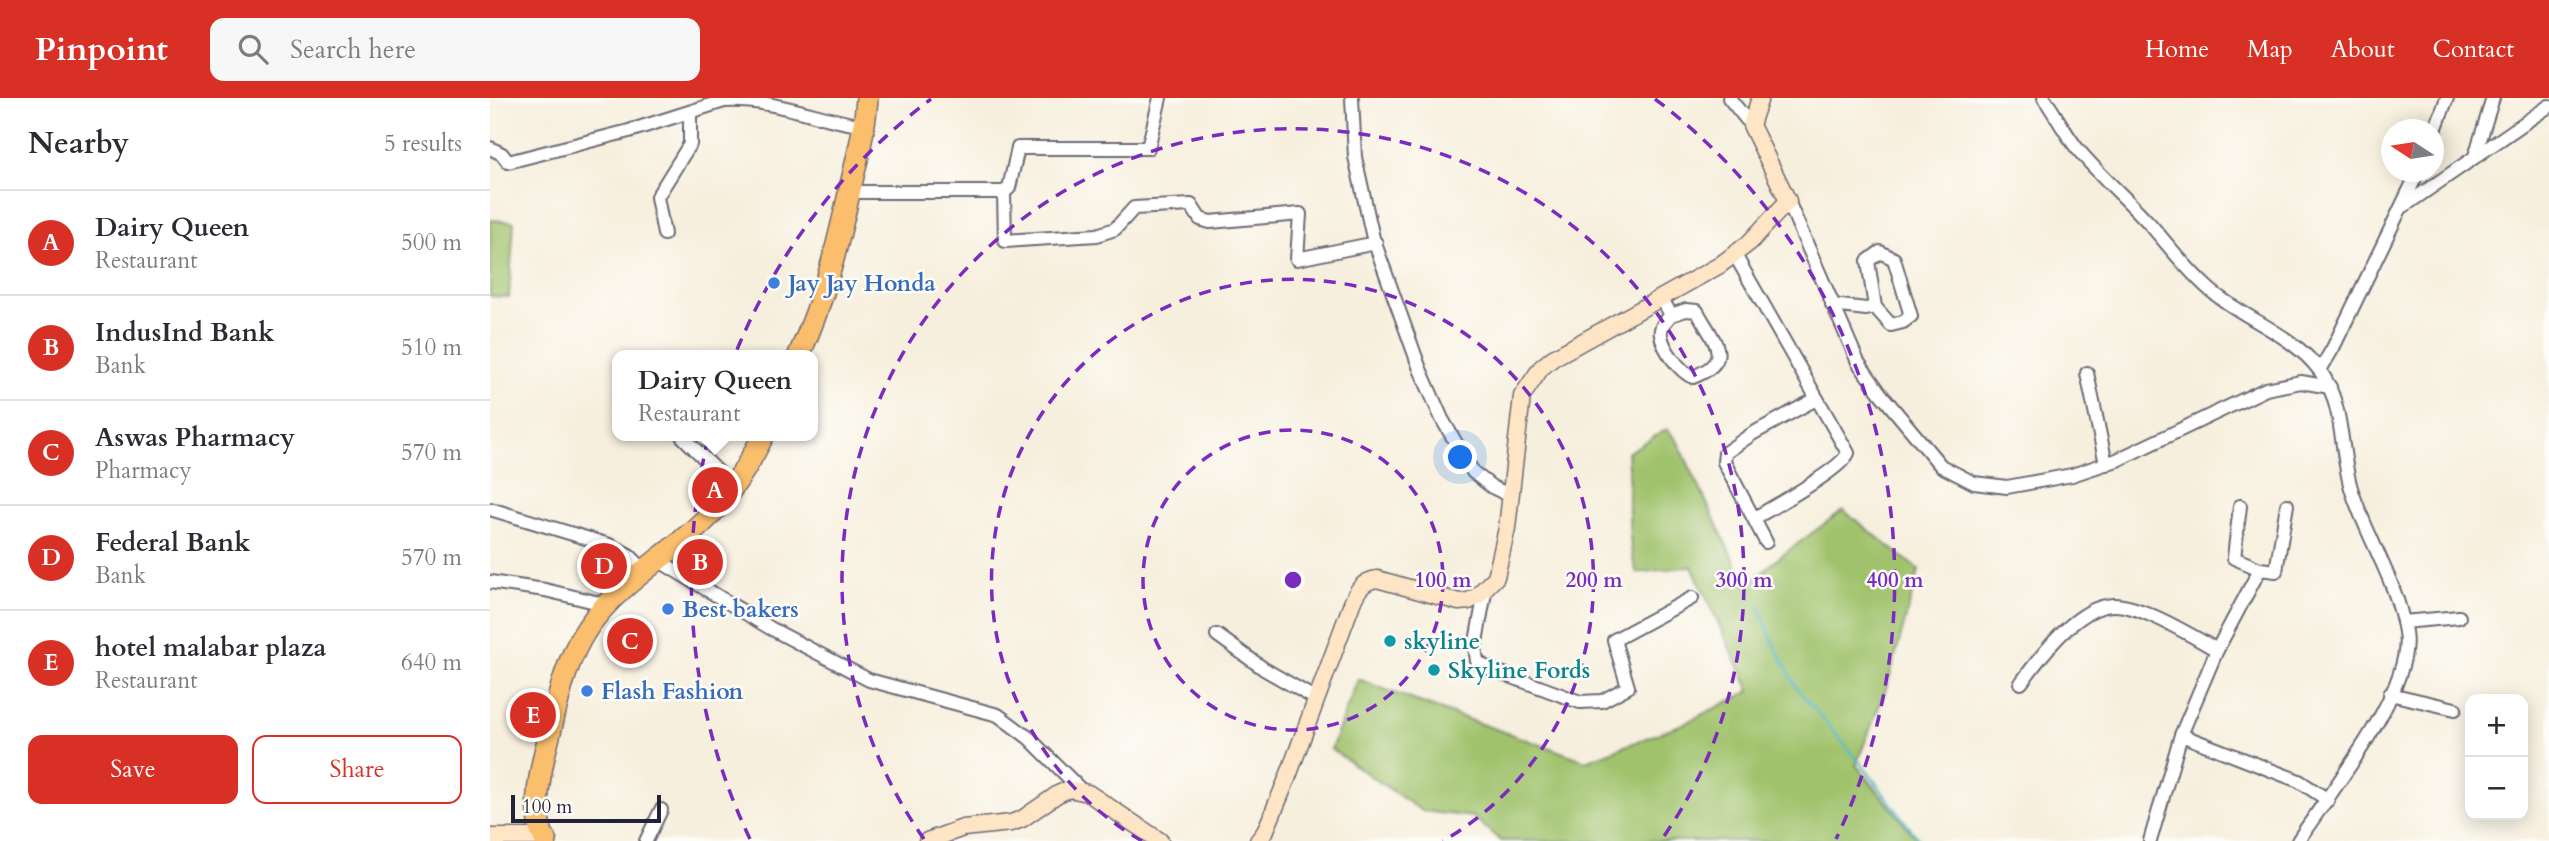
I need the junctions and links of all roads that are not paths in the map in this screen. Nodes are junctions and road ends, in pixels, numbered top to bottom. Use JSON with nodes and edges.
{"nodes":[{"id":1,"x":867,"y":98,"type":"edge"},
{"id":2,"x":1160,"y":98,"type":"edge"},
{"id":3,"x":1352,"y":98,"type":"edge"},
{"id":4,"x":1729,"y":98,"type":"edge"},
{"id":5,"x":1760,"y":98,"type":"edge"},
{"id":6,"x":2447,"y":98,"type":"edge"},
{"id":7,"x":2493,"y":98,"type":"edge"},
{"id":8,"x":2046,"y":99,"type":"edge"},
{"id":9,"x":2549,"y":106,"type":"edge"},
{"id":10,"x":690,"y":112,"type":"junction"},
{"id":11,"x":2439,"y":119,"type":"edge"},
{"id":12,"x":1751,"y":125,"type":"junction"},
{"id":13,"x":864,"y":126,"type":"junction"},
{"id":14,"x":490,"y":149,"type":"edge"},
{"id":15,"x":2474,"y":157,"type":"junction"},
{"id":16,"x":2413,"y":182,"type":"edge"},
{"id":17,"x":849,"y":192,"type":"junction"},
{"id":18,"x":1004,"y":192,"type":"junction"},
{"id":19,"x":1788,"y":201,"type":"junction"},
{"id":20,"x":2401,"y":208,"type":"junction"},
{"id":21,"x":664,"y":234,"type":"dead end"},
{"id":22,"x":1377,"y":243,"type":"junction"},
{"id":23,"x":1735,"y":255,"type":"junction"},
{"id":24,"x":1662,"y":299,"type":"junction"},
{"id":25,"x":1832,"y":305,"type":"junction"},
{"id":26,"x":1875,"y":307,"type":"junction"},
{"id":27,"x":1671,"y":316,"type":"junction"},
{"id":28,"x":801,"y":350,"type":"edge"},
{"id":29,"x":2320,"y":370,"type":"junction"},
{"id":30,"x":2087,"y":373,"type":"dead end"},
{"id":31,"x":2330,"y":387,"type":"junction"},
{"id":32,"x":1816,"y":399,"type":"junction"},
{"id":33,"x":687,"y":441,"type":"edge"},
{"id":34,"x":760,"y":441,"type":"edge"},
{"id":35,"x":2106,"y":464,"type":"junction"},
{"id":36,"x":733,"y":487,"type":"junction"},
{"id":37,"x":1511,"y":496,"type":"junction"},
{"id":38,"x":2287,"y":505,"type":"dead end"},
{"id":39,"x":2240,"y":506,"type":"dead end"},
{"id":40,"x":490,"y":509,"type":"edge"},
{"id":41,"x":1755,"y":518,"type":"junction"},
{"id":42,"x":1766,"y":542,"type":"dead end"},
{"id":43,"x":651,"y":565,"type":"junction"},
{"id":44,"x":2260,"y":569,"type":"junction"},
{"id":45,"x":490,"y":582,"type":"edge"},
{"id":46,"x":1486,"y":587,"type":"junction"},
{"id":47,"x":1692,"y":598,"type":"dead end"},
{"id":48,"x":608,"y":605,"type":"junction"},
{"id":49,"x":2459,"y":617,"type":"dead end"},
{"id":50,"x":2403,"y":622,"type":"junction"},
{"id":51,"x":1217,"y":635,"type":"dead end"},
{"id":52,"x":2217,"y":650,"type":"junction"},
{"id":53,"x":2021,"y":683,"type":"dead end"},
{"id":54,"x":2390,"y":694,"type":"junction"},
{"id":55,"x":1316,"y":699,"type":"junction"},
{"id":56,"x":2455,"y":709,"type":"dead end"},
{"id":57,"x":2182,"y":735,"type":"junction"},
{"id":58,"x":1080,"y":789,"type":"junction"},
{"id":59,"x":2328,"y":800,"type":"junction"},
{"id":60,"x":661,"y":810,"type":"dead end"},
{"id":61,"x":490,"y":837,"type":"edge"},
{"id":62,"x":544,"y":839,"type":"edge"},
{"id":63,"x":646,"y":841,"type":"edge"},
{"id":64,"x":927,"y":841,"type":"edge"},
{"id":65,"x":1160,"y":841,"type":"edge"},
{"id":66,"x":1258,"y":841,"type":"edge"},
{"id":67,"x":2150,"y":841,"type":"edge"},
{"id":68,"x":2298,"y":841,"type":"edge"}],
"edges":[{"from":1,"to":13,"type":"highway"},
{"from":2,"to":18,"type":"street"},
{"from":3,"to":22,"type":"street"},
{"from":4,"to":12,"type":"street"},
{"from":5,"to":12,"type":"main road"},
{"from":6,"to":11,"type":"street"},
{"from":7,"to":15,"type":"street"},
{"from":8,"to":29,"type":"street"},
{"from":9,"to":15,"type":"street"},
{"from":10,"to":13,"type":"street"},
{"from":10,"to":14,"type":"street"},
{"from":10,"to":21,"type":"street"},
{"from":12,"to":19,"type":"main road"},
{"from":13,"to":17,"type":"highway"},
{"from":15,"to":20,"type":"street"},
{"from":16,"to":20,"type":"street"},
{"from":17,"to":18,"type":"street"},
{"from":17,"to":28,"type":"highway"},
{"from":18,"to":22,"type":"street"},
{"from":19,"to":23,"type":"main road"},
{"from":19,"to":25,"type":"street"},
{"from":20,"to":29,"type":"street"},
{"from":22,"to":37,"type":"street"},
{"from":23,"to":24,"type":"main road"},
{"from":23,"to":32,"type":"street"},
{"from":24,"to":27,"type":"street"},
{"from":24,"to":37,"type":"main road"},
{"from":25,"to":26,"type":"street"},
{"from":25,"to":35,"type":"street"},
{"from":26,"to":26,"type":"street"},
{"from":27,"to":27,"type":"street"},
{"from":29,"to":31,"type":"street"},
{"from":30,"to":35,"type":"street"},
{"from":31,"to":35,"type":"street"},
{"from":31,"to":50,"type":"street"},
{"from":32,"to":41,"type":"street"},
{"from":32,"to":41,"type":"street"},
{"from":33,"to":36,"type":"street"},
{"from":34,"to":36,"type":"highway"},
{"from":36,"to":43,"type":"highway"},
{"from":37,"to":46,"type":"main road"},
{"from":38,"to":44,"type":"street"},
{"from":39,"to":44,"type":"street"},
{"from":40,"to":43,"type":"street"},
{"from":41,"to":42,"type":"street"},
{"from":43,"to":48,"type":"highway"},
{"from":43,"to":58,"type":"street"},
{"from":44,"to":52,"type":"street"},
{"from":45,"to":48,"type":"street"},
{"from":46,"to":47,"type":"street"},
{"from":46,"to":55,"type":"main road"},
{"from":48,"to":62,"type":"highway"},
{"from":49,"to":50,"type":"street"},
{"from":50,"to":54,"type":"street"},
{"from":51,"to":55,"type":"street"},
{"from":52,"to":53,"type":"street"},
{"from":52,"to":57,"type":"street"},
{"from":54,"to":56,"type":"street"},
{"from":54,"to":59,"type":"street"},
{"from":55,"to":66,"type":"main road"},
{"from":57,"to":59,"type":"street"},
{"from":57,"to":67,"type":"street"},
{"from":58,"to":64,"type":"main road"},
{"from":58,"to":65,"type":"main road"},
{"from":59,"to":68,"type":"street"},
{"from":60,"to":63,"type":"street"},
{"from":61,"to":62,"type":"main road"}]}
